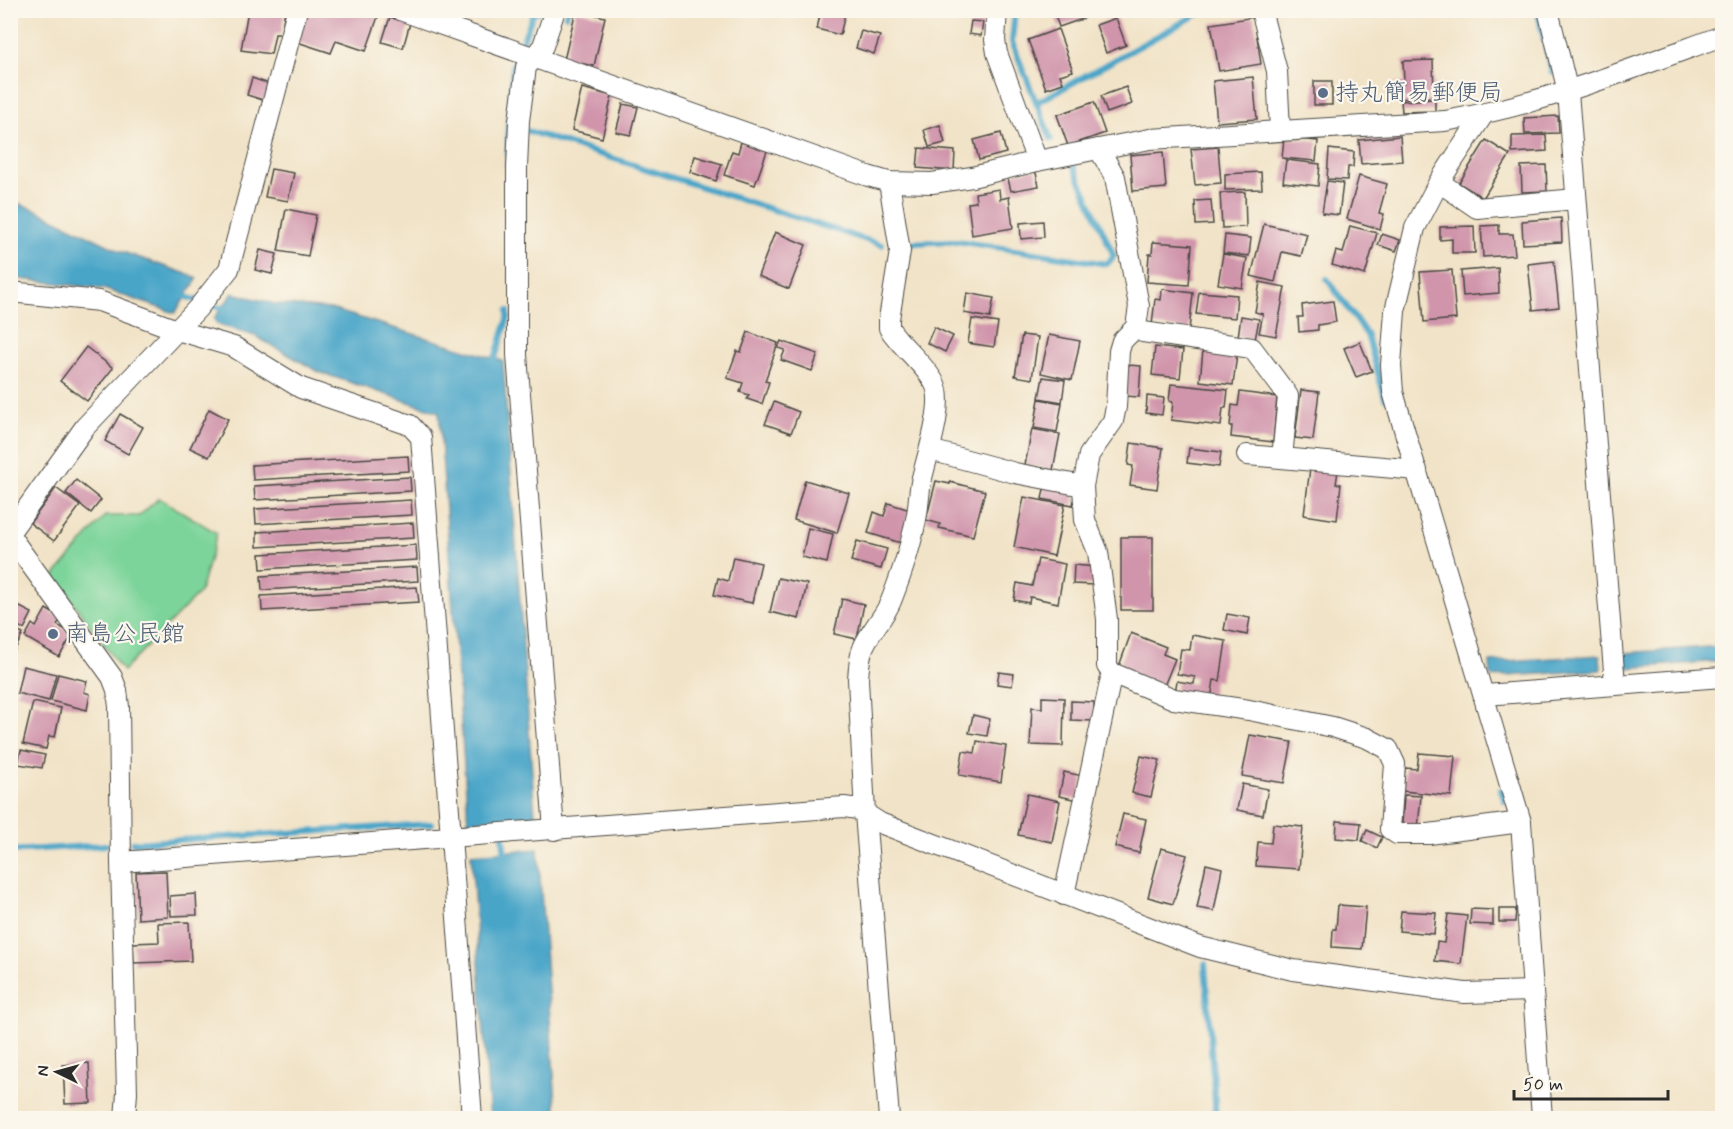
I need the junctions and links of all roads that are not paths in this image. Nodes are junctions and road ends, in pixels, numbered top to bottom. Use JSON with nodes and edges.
{"nodes":[{"id":1,"x":297,"y":10,"type":"edge"},
{"id":2,"x":399,"y":10,"type":"edge"},
{"id":3,"x":555,"y":10,"type":"edge"},
{"id":4,"x":998,"y":10,"type":"edge"},
{"id":5,"x":1261,"y":10,"type":"edge"},
{"id":6,"x":1548,"y":10,"type":"edge"},
{"id":7,"x":1722,"y":36,"type":"edge"},
{"id":8,"x":534,"y":58,"type":"junction"},
{"id":9,"x":1568,"y":92,"type":"junction"},
{"id":10,"x":1483,"y":115,"type":"junction"},
{"id":11,"x":1280,"y":130,"type":"junction"},
{"id":12,"x":1099,"y":149,"type":"junction"},
{"id":13,"x":1037,"y":161,"type":"junction"},
{"id":14,"x":889,"y":182,"type":"junction"},
{"id":15,"x":1440,"y":182,"type":"junction"},
{"id":16,"x":1576,"y":199,"type":"junction"},
{"id":17,"x":10,"y":292,"type":"edge"},
{"id":18,"x":1136,"y":327,"type":"junction"},
{"id":19,"x":177,"y":330,"type":"junction"},
{"id":20,"x":930,"y":450,"type":"junction"},
{"id":21,"x":1247,"y":455,"type":"dead end"},
{"id":22,"x":1282,"y":458,"type":"junction"},
{"id":23,"x":1417,"y":470,"type":"junction"},
{"id":24,"x":1083,"y":486,"type":"junction"},
{"id":25,"x":10,"y":534,"type":"edge"},
{"id":26,"x":1112,"y":674,"type":"junction"},
{"id":27,"x":1722,"y":677,"type":"edge"},
{"id":28,"x":1615,"y":684,"type":"junction"},
{"id":29,"x":1485,"y":695,"type":"junction"},
{"id":30,"x":865,"y":813,"type":"junction"},
{"id":31,"x":1521,"y":822,"type":"junction"},
{"id":32,"x":554,"y":830,"type":"junction"},
{"id":33,"x":451,"y":837,"type":"junction"},
{"id":34,"x":121,"y":862,"type":"junction"},
{"id":35,"x":1064,"y":895,"type":"junction"},
{"id":36,"x":1533,"y":991,"type":"junction"},
{"id":37,"x":125,"y":1119,"type":"edge"},
{"id":38,"x":472,"y":1119,"type":"edge"},
{"id":39,"x":889,"y":1119,"type":"edge"},
{"id":40,"x":1542,"y":1119,"type":"edge"}],
"edges":[{"from":1,"to":19,"type":"street"},
{"from":2,"to":8,"type":"street"},
{"from":3,"to":8,"type":"street"},
{"from":4,"to":13,"type":"street"},
{"from":5,"to":11,"type":"street"},
{"from":6,"to":9,"type":"street"},
{"from":7,"to":9,"type":"street"},
{"from":8,"to":14,"type":"street"},
{"from":8,"to":32,"type":"street"},
{"from":9,"to":10,"type":"street"},
{"from":9,"to":16,"type":"street"},
{"from":10,"to":11,"type":"street"},
{"from":10,"to":15,"type":"street"},
{"from":11,"to":12,"type":"street"},
{"from":12,"to":13,"type":"street"},
{"from":12,"to":18,"type":"street"},
{"from":13,"to":14,"type":"street"},
{"from":14,"to":20,"type":"street"},
{"from":15,"to":16,"type":"street"},
{"from":15,"to":23,"type":"street"},
{"from":16,"to":28,"type":"street"},
{"from":17,"to":19,"type":"street"},
{"from":18,"to":22,"type":"street"},
{"from":18,"to":24,"type":"street"},
{"from":19,"to":25,"type":"street"},
{"from":19,"to":33,"type":"street"},
{"from":20,"to":24,"type":"street"},
{"from":20,"to":30,"type":"street"},
{"from":21,"to":22,"type":"street"},
{"from":22,"to":23,"type":"street"},
{"from":23,"to":29,"type":"street"},
{"from":24,"to":26,"type":"street"},
{"from":25,"to":34,"type":"street"},
{"from":26,"to":31,"type":"street"},
{"from":26,"to":35,"type":"street"},
{"from":27,"to":28,"type":"street"},
{"from":28,"to":29,"type":"street"},
{"from":29,"to":31,"type":"street"},
{"from":30,"to":32,"type":"street"},
{"from":30,"to":35,"type":"street"},
{"from":30,"to":39,"type":"street"},
{"from":31,"to":36,"type":"street"},
{"from":32,"to":33,"type":"street"},
{"from":33,"to":34,"type":"street"},
{"from":33,"to":38,"type":"street"},
{"from":34,"to":37,"type":"street"},
{"from":35,"to":36,"type":"street"},
{"from":36,"to":40,"type":"street"}]}
